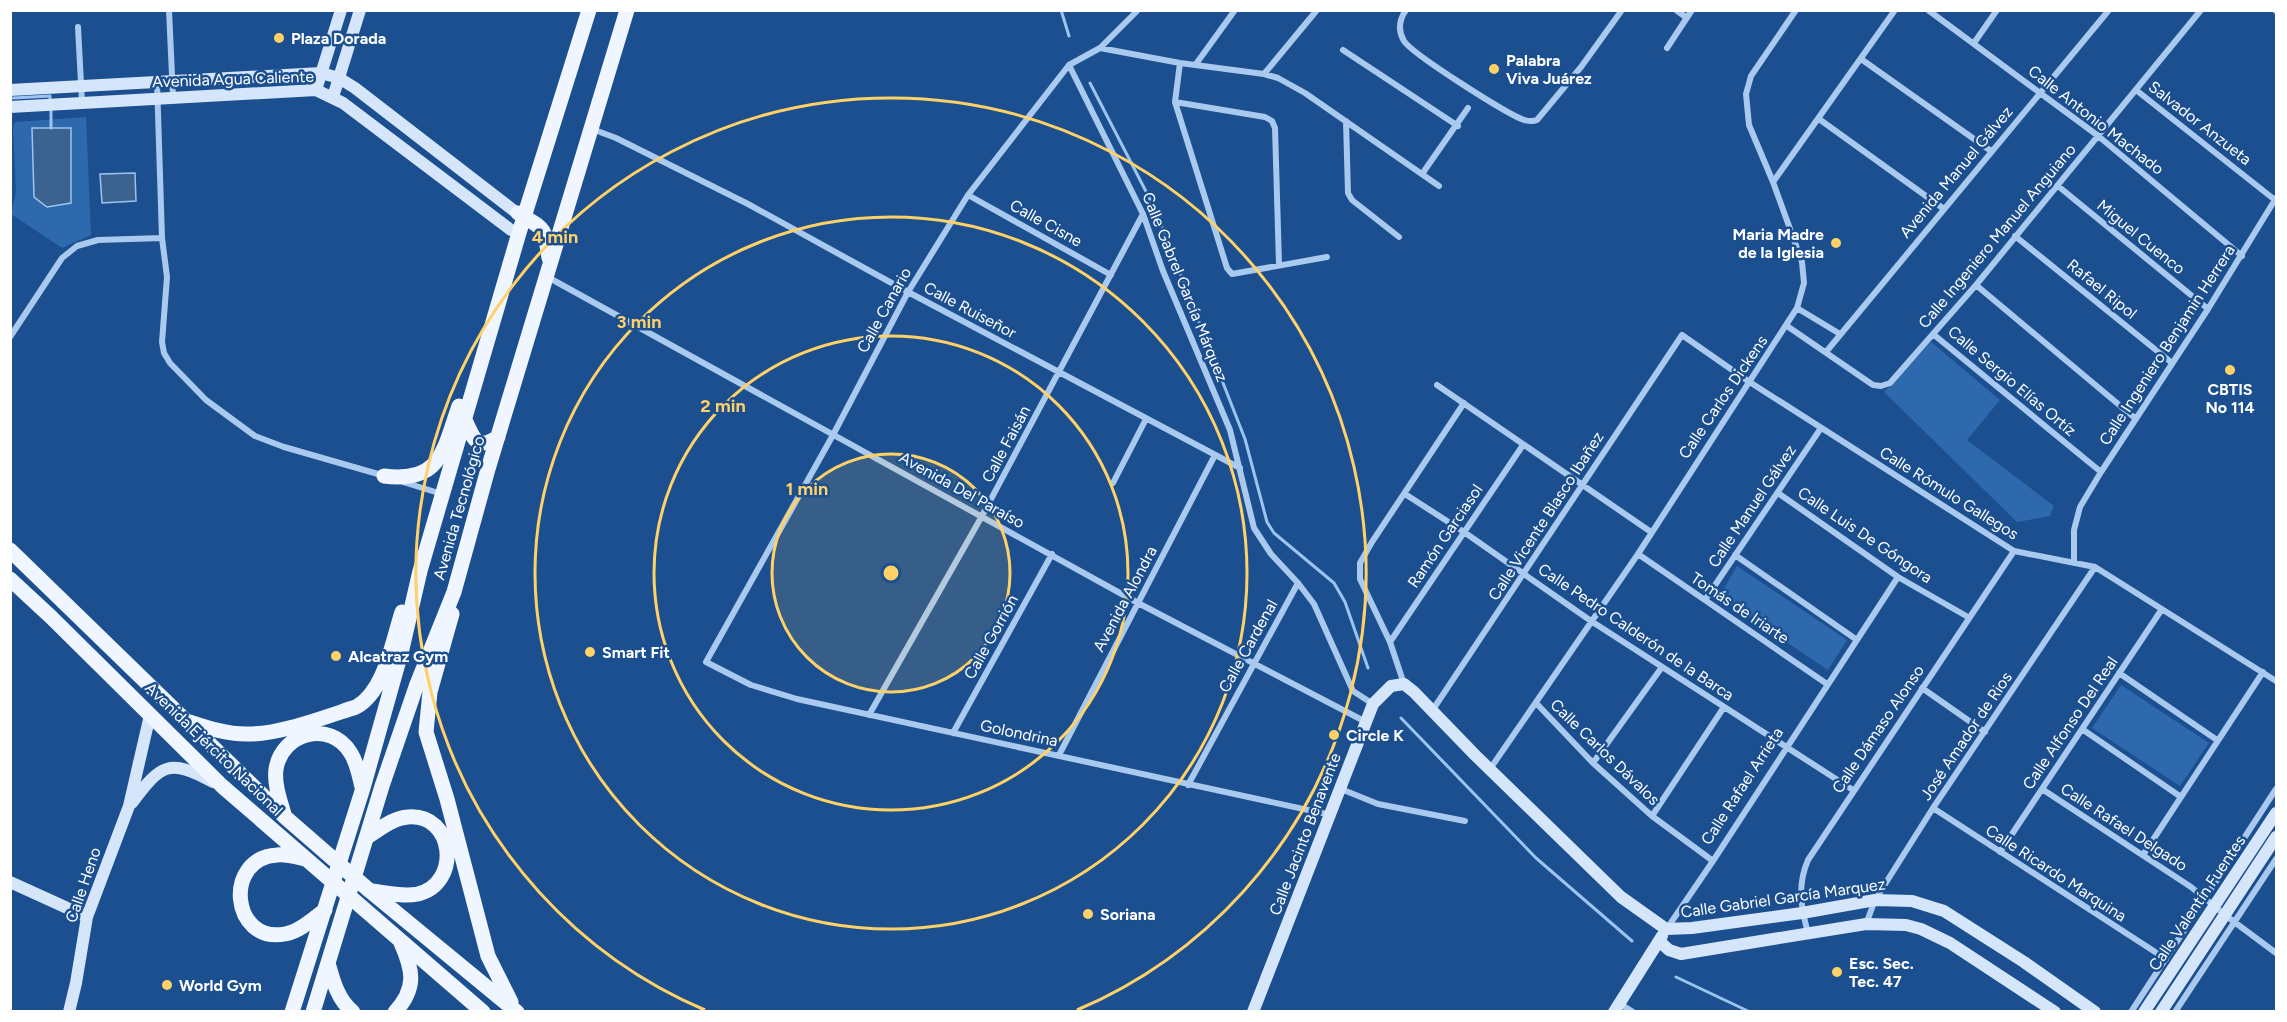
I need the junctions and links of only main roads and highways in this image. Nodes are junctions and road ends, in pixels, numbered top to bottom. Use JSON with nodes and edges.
{"nodes":[{"id":1,"x":589,"y":10,"type":"edge"},
{"id":2,"x":627,"y":10,"type":"edge"},
{"id":3,"x":521,"y":215,"type":"junction"},
{"id":4,"x":548,"y":273,"type":"junction"},
{"id":5,"x":485,"y":346,"type":"junction"},
{"id":6,"x":465,"y":420,"type":"junction"},
{"id":7,"x":498,"y":437,"type":"junction"},
{"id":8,"x":384,"y":476,"type":"road end"},
{"id":9,"x":10,"y":550,"type":"edge"},
{"id":10,"x":420,"y":571,"type":"junction"},
{"id":11,"x":10,"y":579,"type":"edge"},
{"id":12,"x":454,"y":592,"type":"junction"},
{"id":13,"x":185,"y":720,"type":"junction"},
{"id":14,"x":363,"y":788,"type":"junction"},
{"id":15,"x":285,"y":817,"type":"junction"},
{"id":16,"x":367,"y":837,"type":"junction"},
{"id":17,"x":307,"y":859,"type":"junction"},
{"id":18,"x":370,"y":891,"type":"junction"},
{"id":19,"x":325,"y":910,"type":"junction"},
{"id":20,"x":399,"y":938,"type":"junction"},
{"id":21,"x":328,"y":963,"type":"junction"},
{"id":22,"x":292,"y":1011,"type":"edge"},
{"id":23,"x":313,"y":1011,"type":"edge"},
{"id":24,"x":353,"y":1011,"type":"edge"},
{"id":25,"x":394,"y":1011,"type":"edge"},
{"id":26,"x":483,"y":1011,"type":"edge"},
{"id":27,"x":516,"y":1011,"type":"edge"}],
"edges":[{"from":1,"to":3,"type":"main road","name":"Avenida Tecnológico"},
{"from":2,"to":4,"type":"main road","name":"Avenida Tecnológico"},
{"from":3,"to":4,"type":"main road"},
{"from":3,"to":5,"type":"main road","name":"Avenida Tecnológico"},
{"from":4,"to":7,"type":"main road","name":"Avenida Tecnológico"},
{"from":5,"to":6,"type":"main road","name":"Avenida Tecnológico"},
{"from":5,"to":8,"type":"main road"},
{"from":6,"to":7,"type":"main road"},
{"from":6,"to":10,"type":"main road","name":"Avenida Tecnológico"},
{"from":7,"to":12,"type":"main road","name":"Avenida Tecnológico"},
{"from":9,"to":13,"type":"main road","name":"Avenida Ejército Nacional"},
{"from":10,"to":13,"type":"main road"},
{"from":10,"to":14,"type":"main road","name":"Avenida Tecnológico"},
{"from":11,"to":17,"type":"main road","name":"Avenida Ejército Nacional"},
{"from":12,"to":16,"type":"main road","name":"Avenida Tecnológico"},
{"from":12,"to":27,"type":"main road"},
{"from":13,"to":15,"type":"main road","name":"Avenida Ejército Nacional"},
{"from":14,"to":15,"type":"main road"},
{"from":14,"to":19,"type":"main road","name":"Avenida Tecnológico"},
{"from":15,"to":18,"type":"main road","name":"Avenida Ejército Nacional"},
{"from":16,"to":18,"type":"main road"},
{"from":16,"to":21,"type":"main road","name":"Avenida Tecnológico"},
{"from":17,"to":19,"type":"main road"},
{"from":17,"to":20,"type":"main road","name":"Avenida Ejército Nacional"},
{"from":18,"to":27,"type":"main road","name":"Avenida Ejército Nacional"},
{"from":19,"to":22,"type":"main road","name":"Avenida Tecnológico"},
{"from":20,"to":25,"type":"main road"},
{"from":20,"to":26,"type":"main road","name":"Avenida Ejército Nacional"},
{"from":21,"to":23,"type":"main road","name":"Avenida Tecnológico"},
{"from":21,"to":24,"type":"main road"}]}
